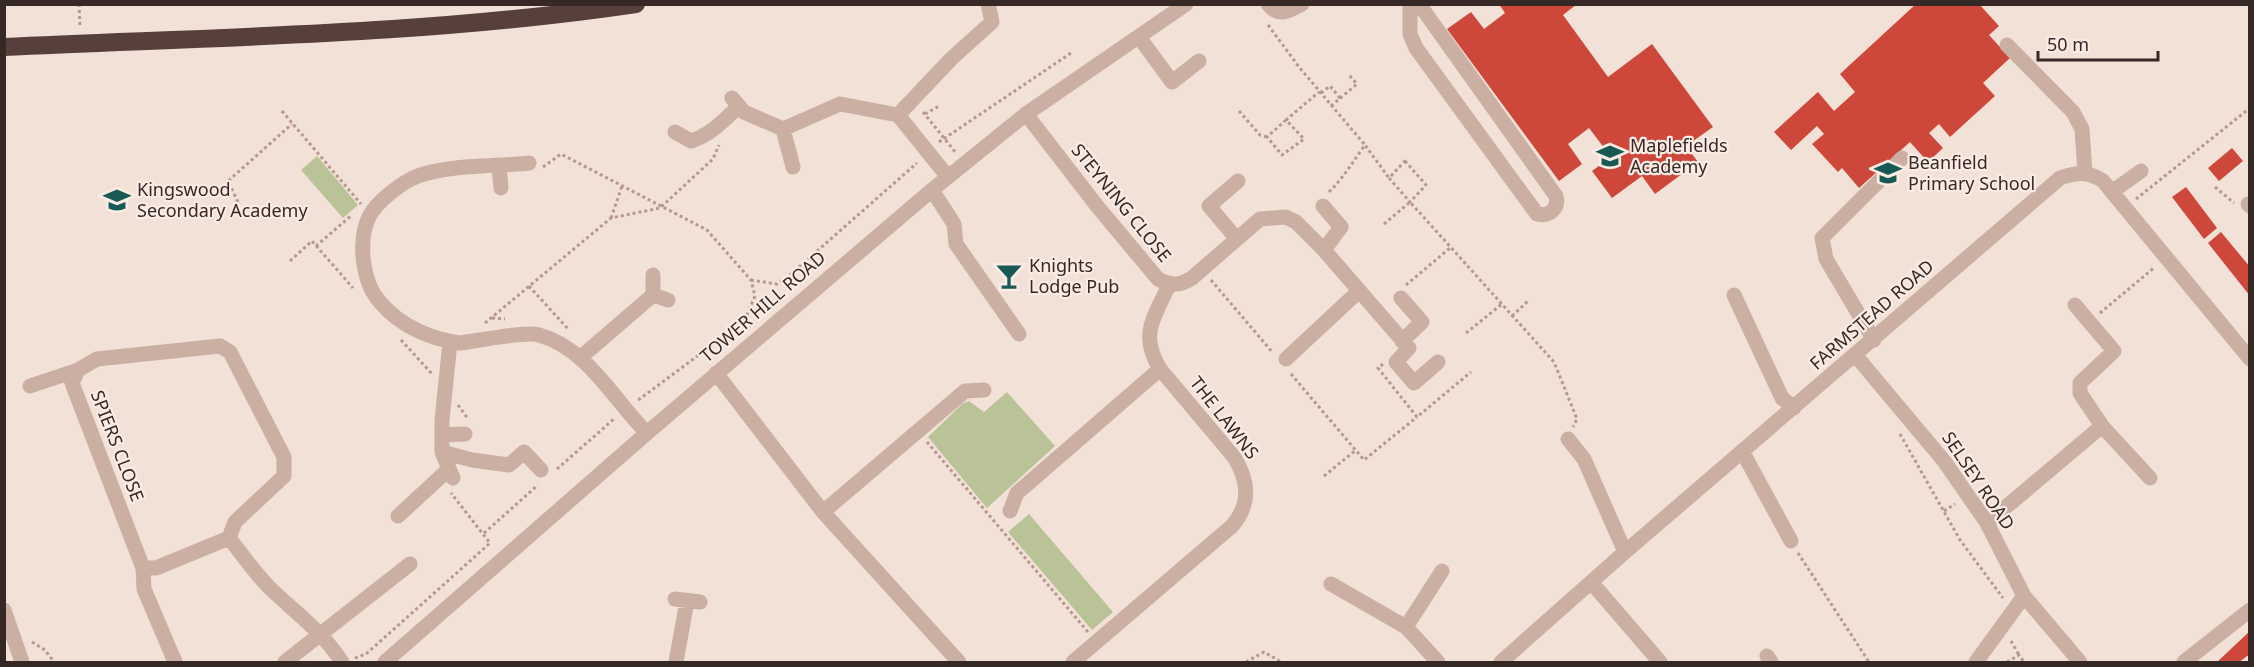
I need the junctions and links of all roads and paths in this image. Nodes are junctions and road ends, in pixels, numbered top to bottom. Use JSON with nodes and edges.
{"nodes":[{"id":1,"x":80,"y":4,"type":"edge"},
{"id":2,"x":636,"y":4,"type":"edge"},
{"id":3,"x":988,"y":4,"type":"edge"},
{"id":4,"x":1186,"y":4,"type":"edge"},
{"id":5,"x":1302,"y":4,"type":"edge"},
{"id":6,"x":1410,"y":4,"type":"edge"},
{"id":7,"x":1419,"y":4,"type":"edge"},
{"id":8,"x":1266,"y":12,"type":"edge"},
{"id":9,"x":1139,"y":37,"type":"junction"},
{"id":10,"x":81,"y":44,"type":"junction"},
{"id":11,"x":2007,"y":45,"type":"dead end"},
{"id":12,"x":4,"y":47,"type":"edge"},
{"id":13,"x":1071,"y":53,"type":"dead end"},
{"id":14,"x":1199,"y":61,"type":"dead end"},
{"id":15,"x":1348,"y":74,"type":"dead end"},
{"id":16,"x":1320,"y":93,"type":"junction"},
{"id":17,"x":1340,"y":98,"type":"junction"},
{"id":18,"x":913,"y":99,"type":"junction"},
{"id":19,"x":939,"y":106,"type":"dead end"},
{"id":20,"x":1331,"y":106,"type":"junction"},
{"id":21,"x":2250,"y":108,"type":"edge"},
{"id":22,"x":282,"y":111,"type":"dead end"},
{"id":23,"x":1239,"y":111,"type":"dead end"},
{"id":24,"x":924,"y":114,"type":"junction"},
{"id":25,"x":1026,"y":114,"type":"junction"},
{"id":26,"x":898,"y":115,"type":"junction"},
{"id":27,"x":1286,"y":120,"type":"junction"},
{"id":28,"x":292,"y":124,"type":"junction"},
{"id":29,"x":783,"y":129,"type":"junction"},
{"id":30,"x":675,"y":132,"type":"dead end"},
{"id":31,"x":711,"y":132,"type":"junction"},
{"id":32,"x":1267,"y":137,"type":"junction"},
{"id":33,"x":943,"y":139,"type":"junction"},
{"id":34,"x":1365,"y":145,"type":"junction"},
{"id":35,"x":928,"y":152,"type":"junction"},
{"id":36,"x":1902,"y":158,"type":"dead end"},
{"id":37,"x":529,"y":163,"type":"joint"},
{"id":38,"x":965,"y":164,"type":"junction"},
{"id":39,"x":499,"y":167,"type":"junction"},
{"id":40,"x":793,"y":167,"type":"dead end"},
{"id":41,"x":2141,"y":171,"type":"dead end"},
{"id":42,"x":2085,"y":173,"type":"junction"},
{"id":43,"x":948,"y":177,"type":"junction"},
{"id":44,"x":1389,"y":178,"type":"junction"},
{"id":45,"x":1238,"y":181,"type":"dead end"},
{"id":46,"x":622,"y":185,"type":"junction"},
{"id":47,"x":2215,"y":187,"type":"dead end"},
{"id":48,"x":501,"y":188,"type":"dead end"},
{"id":49,"x":932,"y":190,"type":"junction"},
{"id":50,"x":2113,"y":191,"type":"junction"},
{"id":51,"x":1325,"y":200,"type":"joint"},
{"id":52,"x":238,"y":202,"type":"dead end"},
{"id":53,"x":1410,"y":202,"type":"junction"},
{"id":54,"x":2246,"y":202,"type":"edge"},
{"id":55,"x":663,"y":206,"type":"junction"},
{"id":56,"x":2127,"y":207,"type":"junction"},
{"id":57,"x":366,"y":211,"type":"junction"},
{"id":58,"x":611,"y":218,"type":"junction"},
{"id":59,"x":1384,"y":224,"type":"dead end"},
{"id":60,"x":1236,"y":238,"type":"junction"},
{"id":61,"x":316,"y":246,"type":"junction"},
{"id":62,"x":1450,"y":248,"type":"junction"},
{"id":63,"x":1324,"y":250,"type":"junction"},
{"id":64,"x":2167,"y":257,"type":"junction"},
{"id":65,"x":290,"y":261,"type":"dead end"},
{"id":66,"x":1202,"y":270,"type":"junction"},
{"id":67,"x":652,"y":275,"type":"dead end"},
{"id":68,"x":751,"y":280,"type":"junction"},
{"id":69,"x":1169,"y":285,"type":"junction"},
{"id":70,"x":529,"y":286,"type":"junction"},
{"id":71,"x":1359,"y":291,"type":"junction"},
{"id":72,"x":1403,"y":292,"type":"joint"},
{"id":73,"x":1734,"y":295,"type":"dead end"},
{"id":74,"x":378,"y":301,"type":"junction"},
{"id":75,"x":1528,"y":301,"type":"dead end"},
{"id":76,"x":1502,"y":304,"type":"junction"},
{"id":77,"x":2075,"y":305,"type":"dead end"},
{"id":78,"x":1512,"y":316,"type":"junction"},
{"id":79,"x":2090,"y":322,"type":"junction"},
{"id":80,"x":484,"y":324,"type":"dead end"},
{"id":81,"x":1466,"y":333,"type":"dead end"},
{"id":82,"x":1019,"y":334,"type":"dead end"},
{"id":83,"x":1874,"y":340,"type":"junction"},
{"id":84,"x":450,"y":342,"type":"junction"},
{"id":85,"x":1405,"y":344,"type":"junction"},
{"id":86,"x":586,"y":352,"type":"junction"},
{"id":87,"x":1856,"y":356,"type":"junction"},
{"id":88,"x":2250,"y":359,"type":"edge"},
{"id":89,"x":1283,"y":361,"type":"junction"},
{"id":90,"x":1438,"y":362,"type":"dead end"},
{"id":91,"x":1160,"y":369,"type":"junction"},
{"id":92,"x":78,"y":370,"type":"junction"},
{"id":93,"x":717,"y":373,"type":"junction"},
{"id":94,"x":30,"y":386,"type":"dead end"},
{"id":95,"x":984,"y":390,"type":"dead end"},
{"id":96,"x":1794,"y":408,"type":"junction"},
{"id":97,"x":625,"y":411,"type":"junction"},
{"id":98,"x":1417,"y":417,"type":"dead end"},
{"id":99,"x":2102,"y":426,"type":"junction"},
{"id":100,"x":917,"y":430,"type":"junction"},
{"id":101,"x":1897,"y":430,"type":"dead end"},
{"id":102,"x":647,"y":433,"type":"junction"},
{"id":103,"x":465,"y":434,"type":"dead end"},
{"id":104,"x":442,"y":435,"type":"junction"},
{"id":105,"x":1568,"y":440,"type":"joint"},
{"id":106,"x":1356,"y":450,"type":"junction"},
{"id":107,"x":1742,"y":451,"type":"junction"},
{"id":108,"x":442,"y":452,"type":"junction"},
{"id":109,"x":541,"y":470,"type":"dead end"},
{"id":110,"x":451,"y":473,"type":"junction"},
{"id":111,"x":1324,"y":476,"type":"dead end"},
{"id":112,"x":2150,"y":478,"type":"dead end"},
{"id":113,"x":1010,"y":511,"type":"dead end"},
{"id":114,"x":823,"y":512,"type":"junction"},
{"id":115,"x":398,"y":516,"type":"dead end"},
{"id":116,"x":1987,"y":523,"type":"junction"},
{"id":117,"x":229,"y":538,"type":"junction"},
{"id":118,"x":1791,"y":541,"type":"joint"},
{"id":119,"x":1625,"y":552,"type":"junction"},
{"id":120,"x":410,"y":564,"type":"dead end"},
{"id":121,"x":142,"y":568,"type":"junction"},
{"id":122,"x":1442,"y":571,"type":"dead end"},
{"id":123,"x":1591,"y":582,"type":"junction"},
{"id":124,"x":1331,"y":585,"type":"dead end"},
{"id":125,"x":2024,"y":596,"type":"junction"},
{"id":126,"x":687,"y":601,"type":"dead end"},
{"id":127,"x":4,"y":610,"type":"edge"},
{"id":128,"x":2014,"y":610,"type":"junction"},
{"id":129,"x":2250,"y":610,"type":"edge"},
{"id":130,"x":1406,"y":627,"type":"junction"},
{"id":131,"x":320,"y":633,"type":"junction"},
{"id":132,"x":1097,"y":642,"type":"junction"},
{"id":133,"x":14,"y":644,"type":"junction"},
{"id":134,"x":346,"y":660,"type":"edge"},
{"id":135,"x":18,"y":662,"type":"edge"},
{"id":136,"x":175,"y":662,"type":"edge"},
{"id":137,"x":54,"y":663,"type":"edge"},
{"id":138,"x":285,"y":663,"type":"edge"},
{"id":139,"x":385,"y":663,"type":"edge"},
{"id":140,"x":676,"y":663,"type":"edge"},
{"id":141,"x":959,"y":663,"type":"edge"},
{"id":142,"x":1073,"y":663,"type":"edge"},
{"id":143,"x":1246,"y":663,"type":"edge"},
{"id":144,"x":1281,"y":663,"type":"edge"},
{"id":145,"x":1438,"y":663,"type":"edge"},
{"id":146,"x":1501,"y":663,"type":"edge"},
{"id":147,"x":1660,"y":663,"type":"edge"},
{"id":148,"x":1869,"y":663,"type":"edge"},
{"id":149,"x":1976,"y":663,"type":"edge"},
{"id":150,"x":2007,"y":663,"type":"edge"},
{"id":151,"x":2024,"y":663,"type":"edge"},
{"id":152,"x":2080,"y":663,"type":"edge"},
{"id":153,"x":2184,"y":663,"type":"edge"}],
"edges":[{"from":1,"to":10,"type":"path"},
{"from":2,"to":10,"type":"highway"},
{"from":3,"to":18,"type":"street"},
{"from":4,"to":9,"type":"street","name":"TOWER HILL ROAD"},
{"from":5,"to":8,"type":"street"},
{"from":6,"to":7,"type":"street"},
{"from":8,"to":16,"type":"path"},
{"from":9,"to":14,"type":"street"},
{"from":9,"to":25,"type":"street","name":"TOWER HILL ROAD"},
{"from":10,"to":12,"type":"highway"},
{"from":11,"to":42,"type":"street"},
{"from":13,"to":33,"type":"path"},
{"from":15,"to":17,"type":"path"},
{"from":16,"to":17,"type":"path"},
{"from":16,"to":20,"type":"path"},
{"from":16,"to":27,"type":"path"},
{"from":17,"to":20,"type":"path"},
{"from":18,"to":24,"type":"path"},
{"from":18,"to":26,"type":"street"},
{"from":19,"to":24,"type":"path"},
{"from":20,"to":34,"type":"path"},
{"from":21,"to":56,"type":"path"},
{"from":22,"to":28,"type":"path"},
{"from":23,"to":32,"type":"path"},
{"from":24,"to":33,"type":"path"},
{"from":25,"to":38,"type":"street","name":"TOWER HILL ROAD"},
{"from":25,"to":69,"type":"street","name":"STEYNING CLOSE"},
{"from":26,"to":29,"type":"street"},
{"from":26,"to":35,"type":"street"},
{"from":27,"to":32,"type":"path"},
{"from":27,"to":32,"type":"path"},
{"from":28,"to":52,"type":"path"},
{"from":28,"to":57,"type":"path"},
{"from":29,"to":31,"type":"street"},
{"from":29,"to":40,"type":"street"},
{"from":30,"to":31,"type":"street"},
{"from":31,"to":55,"type":"path"},
{"from":33,"to":35,"type":"path"},
{"from":33,"to":38,"type":"path"},
{"from":34,"to":44,"type":"path"},
{"from":34,"to":51,"type":"path"},
{"from":35,"to":43,"type":"street"},
{"from":35,"to":68,"type":"path"},
{"from":36,"to":83,"type":"street"},
{"from":37,"to":39,"type":"street"},
{"from":37,"to":46,"type":"path"},
{"from":38,"to":43,"type":"street","name":"TOWER HILL ROAD"},
{"from":39,"to":48,"type":"street"},
{"from":39,"to":57,"type":"street"},
{"from":41,"to":50,"type":"street"},
{"from":42,"to":50,"type":"street"},
{"from":42,"to":83,"type":"street","name":"FARMSTEAD ROAD"},
{"from":43,"to":49,"type":"street","name":"TOWER HILL ROAD"},
{"from":44,"to":53,"type":"path"},
{"from":44,"to":53,"type":"path"},
{"from":45,"to":60,"type":"street"},
{"from":46,"to":55,"type":"path"},
{"from":46,"to":58,"type":"path"},
{"from":47,"to":54,"type":"path"},
{"from":49,"to":82,"type":"street"},
{"from":49,"to":93,"type":"street","name":"TOWER HILL ROAD"},
{"from":50,"to":56,"type":"street"},
{"from":51,"to":63,"type":"street"},
{"from":53,"to":59,"type":"path"},
{"from":53,"to":62,"type":"path"},
{"from":55,"to":58,"type":"path"},
{"from":55,"to":68,"type":"path"},
{"from":56,"to":64,"type":"street"},
{"from":57,"to":61,"type":"path"},
{"from":57,"to":74,"type":"street"},
{"from":58,"to":70,"type":"path"},
{"from":60,"to":63,"type":"street","name":"STEYNING CLOSE"},
{"from":60,"to":66,"type":"street","name":"STEYNING CLOSE"},
{"from":61,"to":65,"type":"path"},
{"from":61,"to":74,"type":"path"},
{"from":62,"to":72,"type":"path"},
{"from":62,"to":76,"type":"path"},
{"from":63,"to":71,"type":"street","name":"STEYNING CLOSE"},
{"from":64,"to":79,"type":"path"},
{"from":64,"to":88,"type":"street"},
{"from":66,"to":69,"type":"street","name":"STEYNING CLOSE"},
{"from":66,"to":89,"type":"path"},
{"from":67,"to":86,"type":"street"},
{"from":68,"to":97,"type":"path"},
{"from":69,"to":91,"type":"street","name":"THE LAWNS"},
{"from":70,"to":80,"type":"path"},
{"from":70,"to":86,"type":"path"},
{"from":71,"to":85,"type":"street","name":"STEYNING CLOSE"},
{"from":71,"to":89,"type":"street"},
{"from":72,"to":85,"type":"street"},
{"from":73,"to":96,"type":"street"},
{"from":74,"to":84,"type":"street"},
{"from":75,"to":78,"type":"path"},
{"from":76,"to":78,"type":"path"},
{"from":76,"to":81,"type":"path"},
{"from":77,"to":79,"type":"street"},
{"from":78,"to":105,"type":"path"},
{"from":79,"to":99,"type":"street"},
{"from":83,"to":87,"type":"street","name":"FARMSTEAD ROAD"},
{"from":84,"to":86,"type":"street"},
{"from":84,"to":104,"type":"street"},
{"from":85,"to":90,"type":"street"},
{"from":86,"to":97,"type":"street"},
{"from":87,"to":96,"type":"street","name":"FARMSTEAD ROAD"},
{"from":87,"to":116,"type":"street","name":"SELSEY ROAD"},
{"from":89,"to":106,"type":"path"},
{"from":91,"to":113,"type":"street"},
{"from":91,"to":132,"type":"street","name":"THE LAWNS"},
{"from":92,"to":94,"type":"street"},
{"from":92,"to":117,"type":"street","name":"SPIERS CLOSE"},
{"from":92,"to":121,"type":"street","name":"SPIERS CLOSE"},
{"from":93,"to":102,"type":"street","name":"TOWER HILL ROAD"},
{"from":93,"to":114,"type":"street"},
{"from":95,"to":100,"type":"street"},
{"from":96,"to":107,"type":"street","name":"FARMSTEAD ROAD"},
{"from":97,"to":102,"type":"street"},
{"from":98,"to":106,"type":"path"},
{"from":99,"to":112,"type":"street"},
{"from":99,"to":116,"type":"street"},
{"from":100,"to":114,"type":"street"},
{"from":100,"to":132,"type":"path"},
{"from":101,"to":128,"type":"path"},
{"from":102,"to":139,"type":"street","name":"TOWER HILL ROAD"},
{"from":103,"to":104,"type":"street"},
{"from":104,"to":108,"type":"street"},
{"from":105,"to":119,"type":"street"},
{"from":106,"to":111,"type":"path"},
{"from":107,"to":118,"type":"street"},
{"from":107,"to":119,"type":"street","name":"FARMSTEAD ROAD"},
{"from":108,"to":109,"type":"street"},
{"from":108,"to":110,"type":"street"},
{"from":110,"to":115,"type":"street"},
{"from":110,"to":134,"type":"path"},
{"from":114,"to":141,"type":"street"},
{"from":116,"to":125,"type":"street","name":"SELSEY ROAD"},
{"from":117,"to":121,"type":"street"},
{"from":117,"to":131,"type":"street"},
{"from":118,"to":148,"type":"path"},
{"from":119,"to":123,"type":"street","name":"FARMSTEAD ROAD"},
{"from":120,"to":131,"type":"street"},
{"from":121,"to":136,"type":"street","name":"SPIERS CLOSE"},
{"from":122,"to":130,"type":"street"},
{"from":123,"to":146,"type":"street","name":"FARMSTEAD ROAD"},
{"from":123,"to":147,"type":"street"},
{"from":124,"to":130,"type":"street"},
{"from":125,"to":128,"type":"street"},
{"from":125,"to":152,"type":"street","name":"SELSEY ROAD"},
{"from":126,"to":140,"type":"street"},
{"from":127,"to":133,"type":"street"},
{"from":128,"to":149,"type":"street"},
{"from":129,"to":153,"type":"street"},
{"from":130,"to":145,"type":"street"},
{"from":131,"to":134,"type":"street"},
{"from":131,"to":138,"type":"street"},
{"from":132,"to":142,"type":"street","name":"THE LAWNS"},
{"from":133,"to":135,"type":"street"},
{"from":133,"to":137,"type":"path"},
{"from":143,"to":144,"type":"path"},
{"from":150,"to":151,"type":"path"}]}
